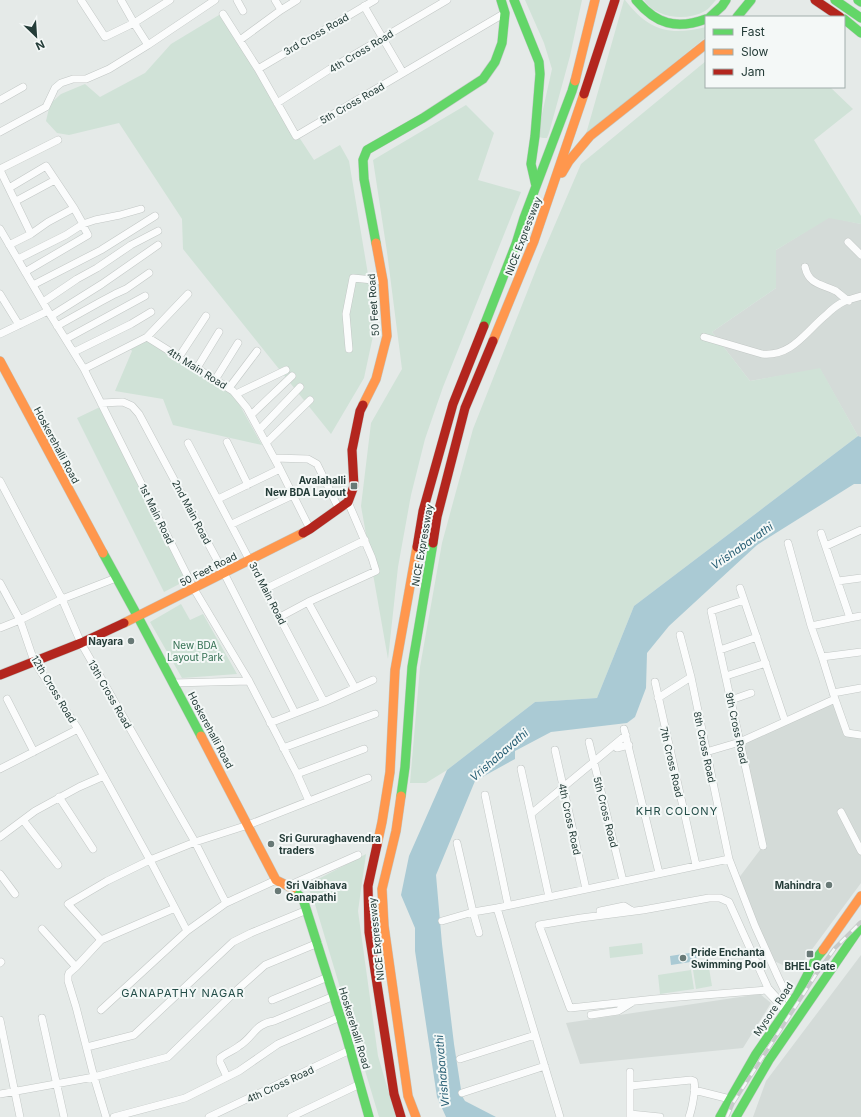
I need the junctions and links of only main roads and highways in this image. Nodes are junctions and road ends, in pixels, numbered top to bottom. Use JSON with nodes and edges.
{"nodes":[{"id":1,"x":501,"y":0,"type":"edge"},
{"id":2,"x":514,"y":0,"type":"edge"},
{"id":3,"x":595,"y":0,"type":"edge"},
{"id":4,"x":615,"y":0,"type":"edge"},
{"id":5,"x":636,"y":0,"type":"edge"},
{"id":6,"x":726,"y":0,"type":"edge"},
{"id":7,"x":751,"y":0,"type":"edge"},
{"id":8,"x":815,"y":0,"type":"edge"},
{"id":9,"x":835,"y":0,"type":"edge"},
{"id":10,"x":858,"y":0,"type":"edge"},
{"id":11,"x":861,"y":2,"type":"edge"},
{"id":12,"x":711,"y":16,"type":"edge"},
{"id":13,"x":738,"y":16,"type":"edge"},
{"id":14,"x":839,"y":16,"type":"edge"},
{"id":15,"x":861,"y":18,"type":"edge"},
{"id":16,"x":705,"y":19,"type":"edge"},
{"id":17,"x":845,"y":21,"type":"edge"},
{"id":18,"x":861,"y":33,"type":"edge"},
{"id":19,"x":705,"y":45,"type":"edge"},
{"id":20,"x":536,"y":186,"type":"junction"},
{"id":21,"x":551,"y":191,"type":"junction"},
{"id":22,"x":0,"y":361,"type":"edge"},
{"id":23,"x":138,"y":618,"type":"junction"},
{"id":24,"x":0,"y":675,"type":"edge"},
{"id":25,"x":861,"y":896,"type":"edge"},
{"id":26,"x":861,"y":926,"type":"edge"},
{"id":27,"x":369,"y":1117,"type":"edge"},
{"id":28,"x":401,"y":1117,"type":"edge"},
{"id":29,"x":416,"y":1117,"type":"edge"},
{"id":30,"x":720,"y":1117,"type":"edge"},
{"id":31,"x":736,"y":1117,"type":"edge"}],
"edges":[{"from":1,"to":23,"type":"main road","name":"50 Feet Road"},
{"from":2,"to":20,"type":"main road"},
{"from":3,"to":20,"type":"main road","name":"NICE Expressway"},
{"from":4,"to":21,"type":"main road","name":"NICE Expressway"},
{"from":5,"to":16,"type":"main road"},
{"from":6,"to":12,"type":"main road"},
{"from":7,"to":13,"type":"main road"},
{"from":8,"to":14,"type":"main road"},
{"from":9,"to":15,"type":"main road"},
{"from":10,"to":11,"type":"main road"},
{"from":17,"to":18,"type":"main road"},
{"from":19,"to":21,"type":"main road"},
{"from":20,"to":28,"type":"main road","name":"NICE Expressway"},
{"from":21,"to":29,"type":"main road","name":"NICE Expressway"},
{"from":22,"to":23,"type":"main road","name":"Hoskerehalli Road"},
{"from":23,"to":24,"type":"main road","name":"50 Feet Road"},
{"from":23,"to":27,"type":"main road","name":"Hoskerehalli Road"},
{"from":25,"to":30,"type":"main road","name":"Mysore Road"},
{"from":26,"to":31,"type":"main road"}]}
